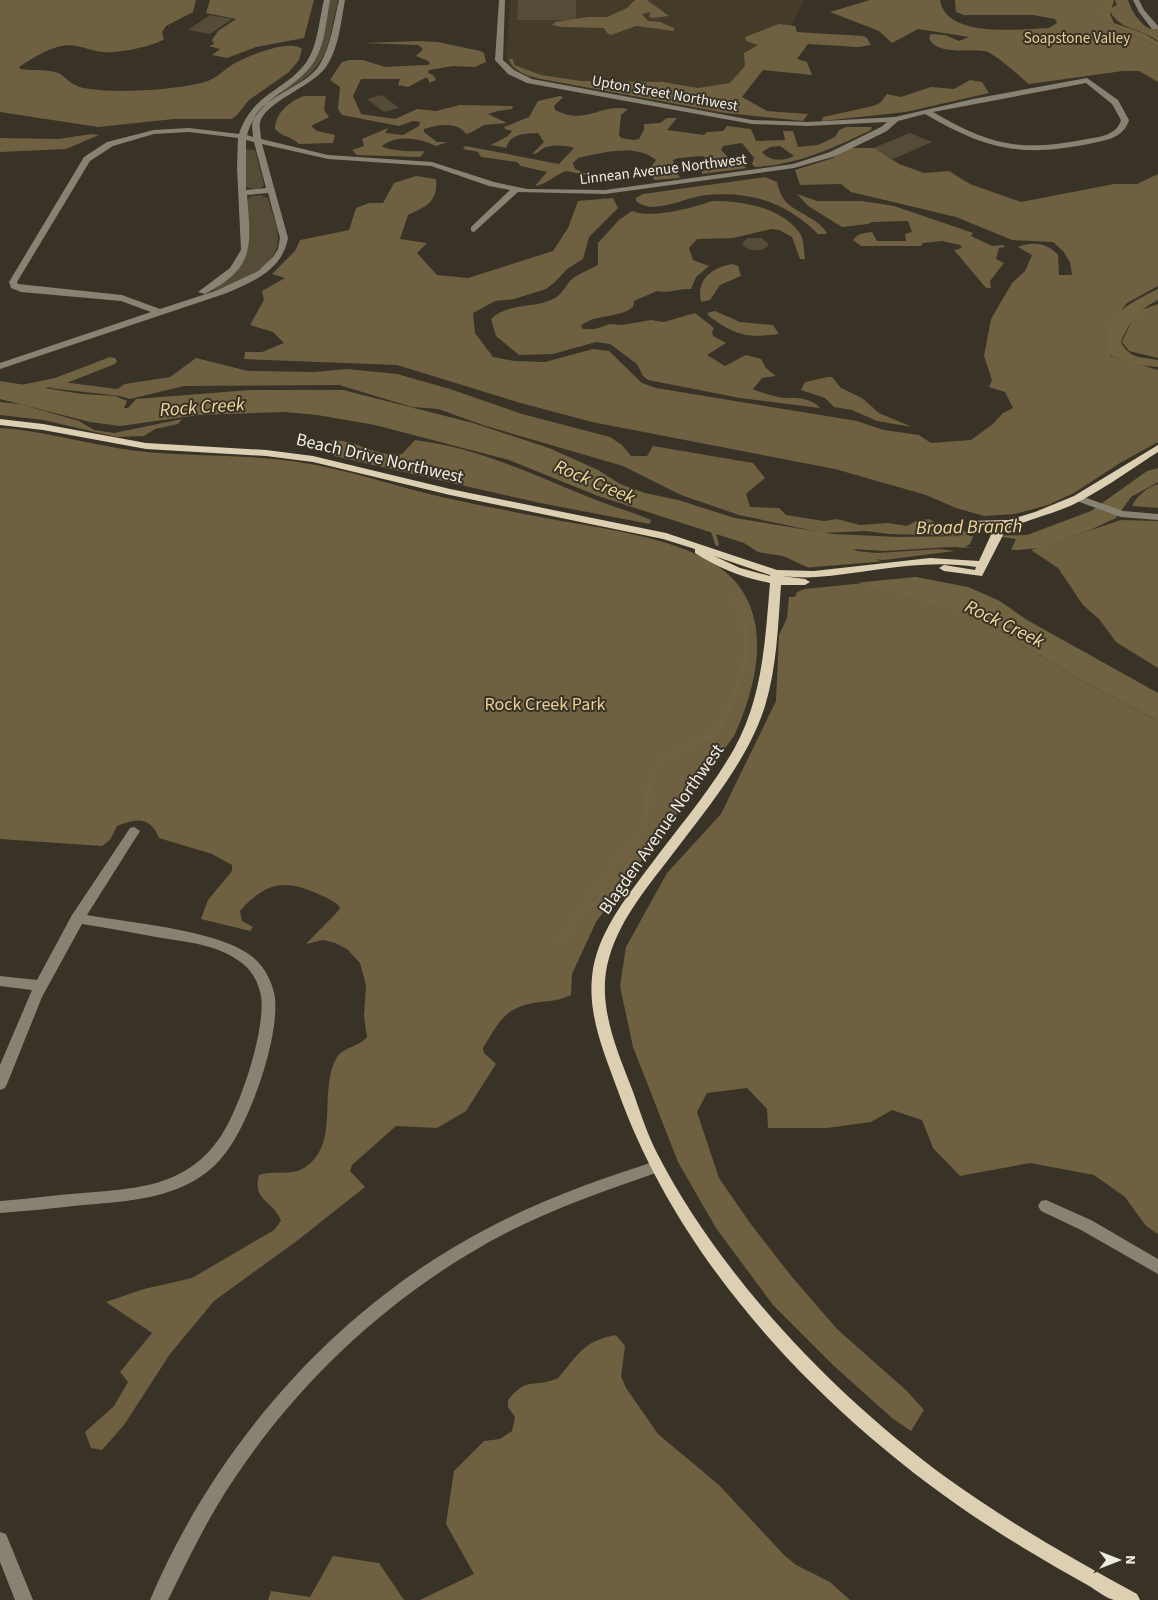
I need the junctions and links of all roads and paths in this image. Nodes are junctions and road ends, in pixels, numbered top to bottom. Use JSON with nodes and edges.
{"nodes":[{"id":1,"x":327,"y":0,"type":"edge"},
{"id":2,"x":342,"y":0,"type":"edge"},
{"id":3,"x":502,"y":0,"type":"edge"},
{"id":4,"x":1136,"y":0,"type":"edge"},
{"id":5,"x":1155,"y":27,"type":"dead end"},
{"id":6,"x":273,"y":92,"type":"junction"},
{"id":7,"x":284,"y":95,"type":"junction"},
{"id":8,"x":927,"y":112,"type":"junction"},
{"id":9,"x":895,"y":119,"type":"junction"},
{"id":10,"x":243,"y":135,"type":"junction"},
{"id":11,"x":257,"y":139,"type":"junction"},
{"id":12,"x":271,"y":190,"type":"junction"},
{"id":13,"x":515,"y":190,"type":"junction"},
{"id":14,"x":243,"y":193,"type":"junction"},
{"id":15,"x":474,"y":229,"type":"dead end"},
{"id":16,"x":159,"y":312,"type":"junction"},
{"id":17,"x":0,"y":366,"type":"edge"},
{"id":18,"x":0,"y":422,"type":"edge"},
{"id":19,"x":1158,"y":448,"type":"edge"},
{"id":20,"x":1078,"y":498,"type":"junction"},
{"id":21,"x":1038,"y":516,"type":"junction"},
{"id":22,"x":1158,"y":518,"type":"edge"},
{"id":23,"x":972,"y":523,"type":"dead end"},
{"id":24,"x":1008,"y":523,"type":"junction"},
{"id":25,"x":997,"y":535,"type":"junction"},
{"id":26,"x":980,"y":569,"type":"junction"},
{"id":27,"x":776,"y":577,"type":"junction"},
{"id":28,"x":819,"y":578,"type":"junction"},
{"id":29,"x":134,"y":831,"type":"dead end"},
{"id":30,"x":77,"y":918,"type":"junction"},
{"id":31,"x":0,"y":981,"type":"edge"},
{"id":32,"x":40,"y":986,"type":"junction"},
{"id":33,"x":0,"y":1084,"type":"edge"},
{"id":34,"x":656,"y":1167,"type":"junction"},
{"id":35,"x":1046,"y":1206,"type":"dead end"},
{"id":36,"x":0,"y":1207,"type":"edge"},
{"id":37,"x":1158,"y":1267,"type":"edge"},
{"id":38,"x":0,"y":1540,"type":"edge"},
{"id":39,"x":24,"y":1600,"type":"edge"},
{"id":40,"x":159,"y":1600,"type":"edge"},
{"id":41,"x":1131,"y":1600,"type":"edge"}],
"edges":[{"from":1,"to":6,"type":"street"},
{"from":2,"to":7,"type":"street"},
{"from":3,"to":9,"type":"street","name":"Upton Street Northwest"},
{"from":4,"to":5,"type":"street"},
{"from":6,"to":7,"type":"street"},
{"from":6,"to":10,"type":"street"},
{"from":7,"to":11,"type":"street"},
{"from":8,"to":8,"type":"street","name":"Linnean Avenue Northwest"},
{"from":8,"to":9,"type":"street","name":"Linnean Avenue Northwest"},
{"from":9,"to":13,"type":"street","name":"Linnean Avenue Northwest"},
{"from":10,"to":11,"type":"street","name":"Linnean Avenue Northwest"},
{"from":10,"to":14,"type":"street"},
{"from":10,"to":16,"type":"street","name":"Linnean Avenue Northwest"},
{"from":11,"to":12,"type":"street"},
{"from":11,"to":13,"type":"street","name":"Linnean Avenue Northwest"},
{"from":12,"to":14,"type":"street"},
{"from":12,"to":16,"type":"street"},
{"from":13,"to":15,"type":"street"},
{"from":14,"to":16,"type":"street"},
{"from":16,"to":17,"type":"street"},
{"from":18,"to":27,"type":"main road","name":"Beach Drive Northwest"},
{"from":19,"to":20,"type":"main road"},
{"from":20,"to":21,"type":"main road"},
{"from":20,"to":22,"type":"street"},
{"from":21,"to":24,"type":"main road"},
{"from":21,"to":25,"type":"main road"},
{"from":23,"to":24,"type":"main road"},
{"from":24,"to":25,"type":"main road"},
{"from":25,"to":26,"type":"main road"},
{"from":26,"to":28,"type":"main road","name":"Beach Drive Northwest"},
{"from":26,"to":28,"type":"main road","name":"Beach Drive Northwest"},
{"from":27,"to":28,"type":"main road","name":"Beach Drive Northwest"},
{"from":27,"to":34,"type":"main road","name":"Blagden Avenue Northwest"},
{"from":29,"to":30,"type":"street"},
{"from":30,"to":32,"type":"street"},
{"from":30,"to":36,"type":"street"},
{"from":31,"to":32,"type":"street"},
{"from":32,"to":33,"type":"street"},
{"from":34,"to":40,"type":"street"},
{"from":34,"to":41,"type":"main road","name":"Blagden Avenue Northwest"},
{"from":35,"to":37,"type":"street"},
{"from":38,"to":39,"type":"street"}]}
